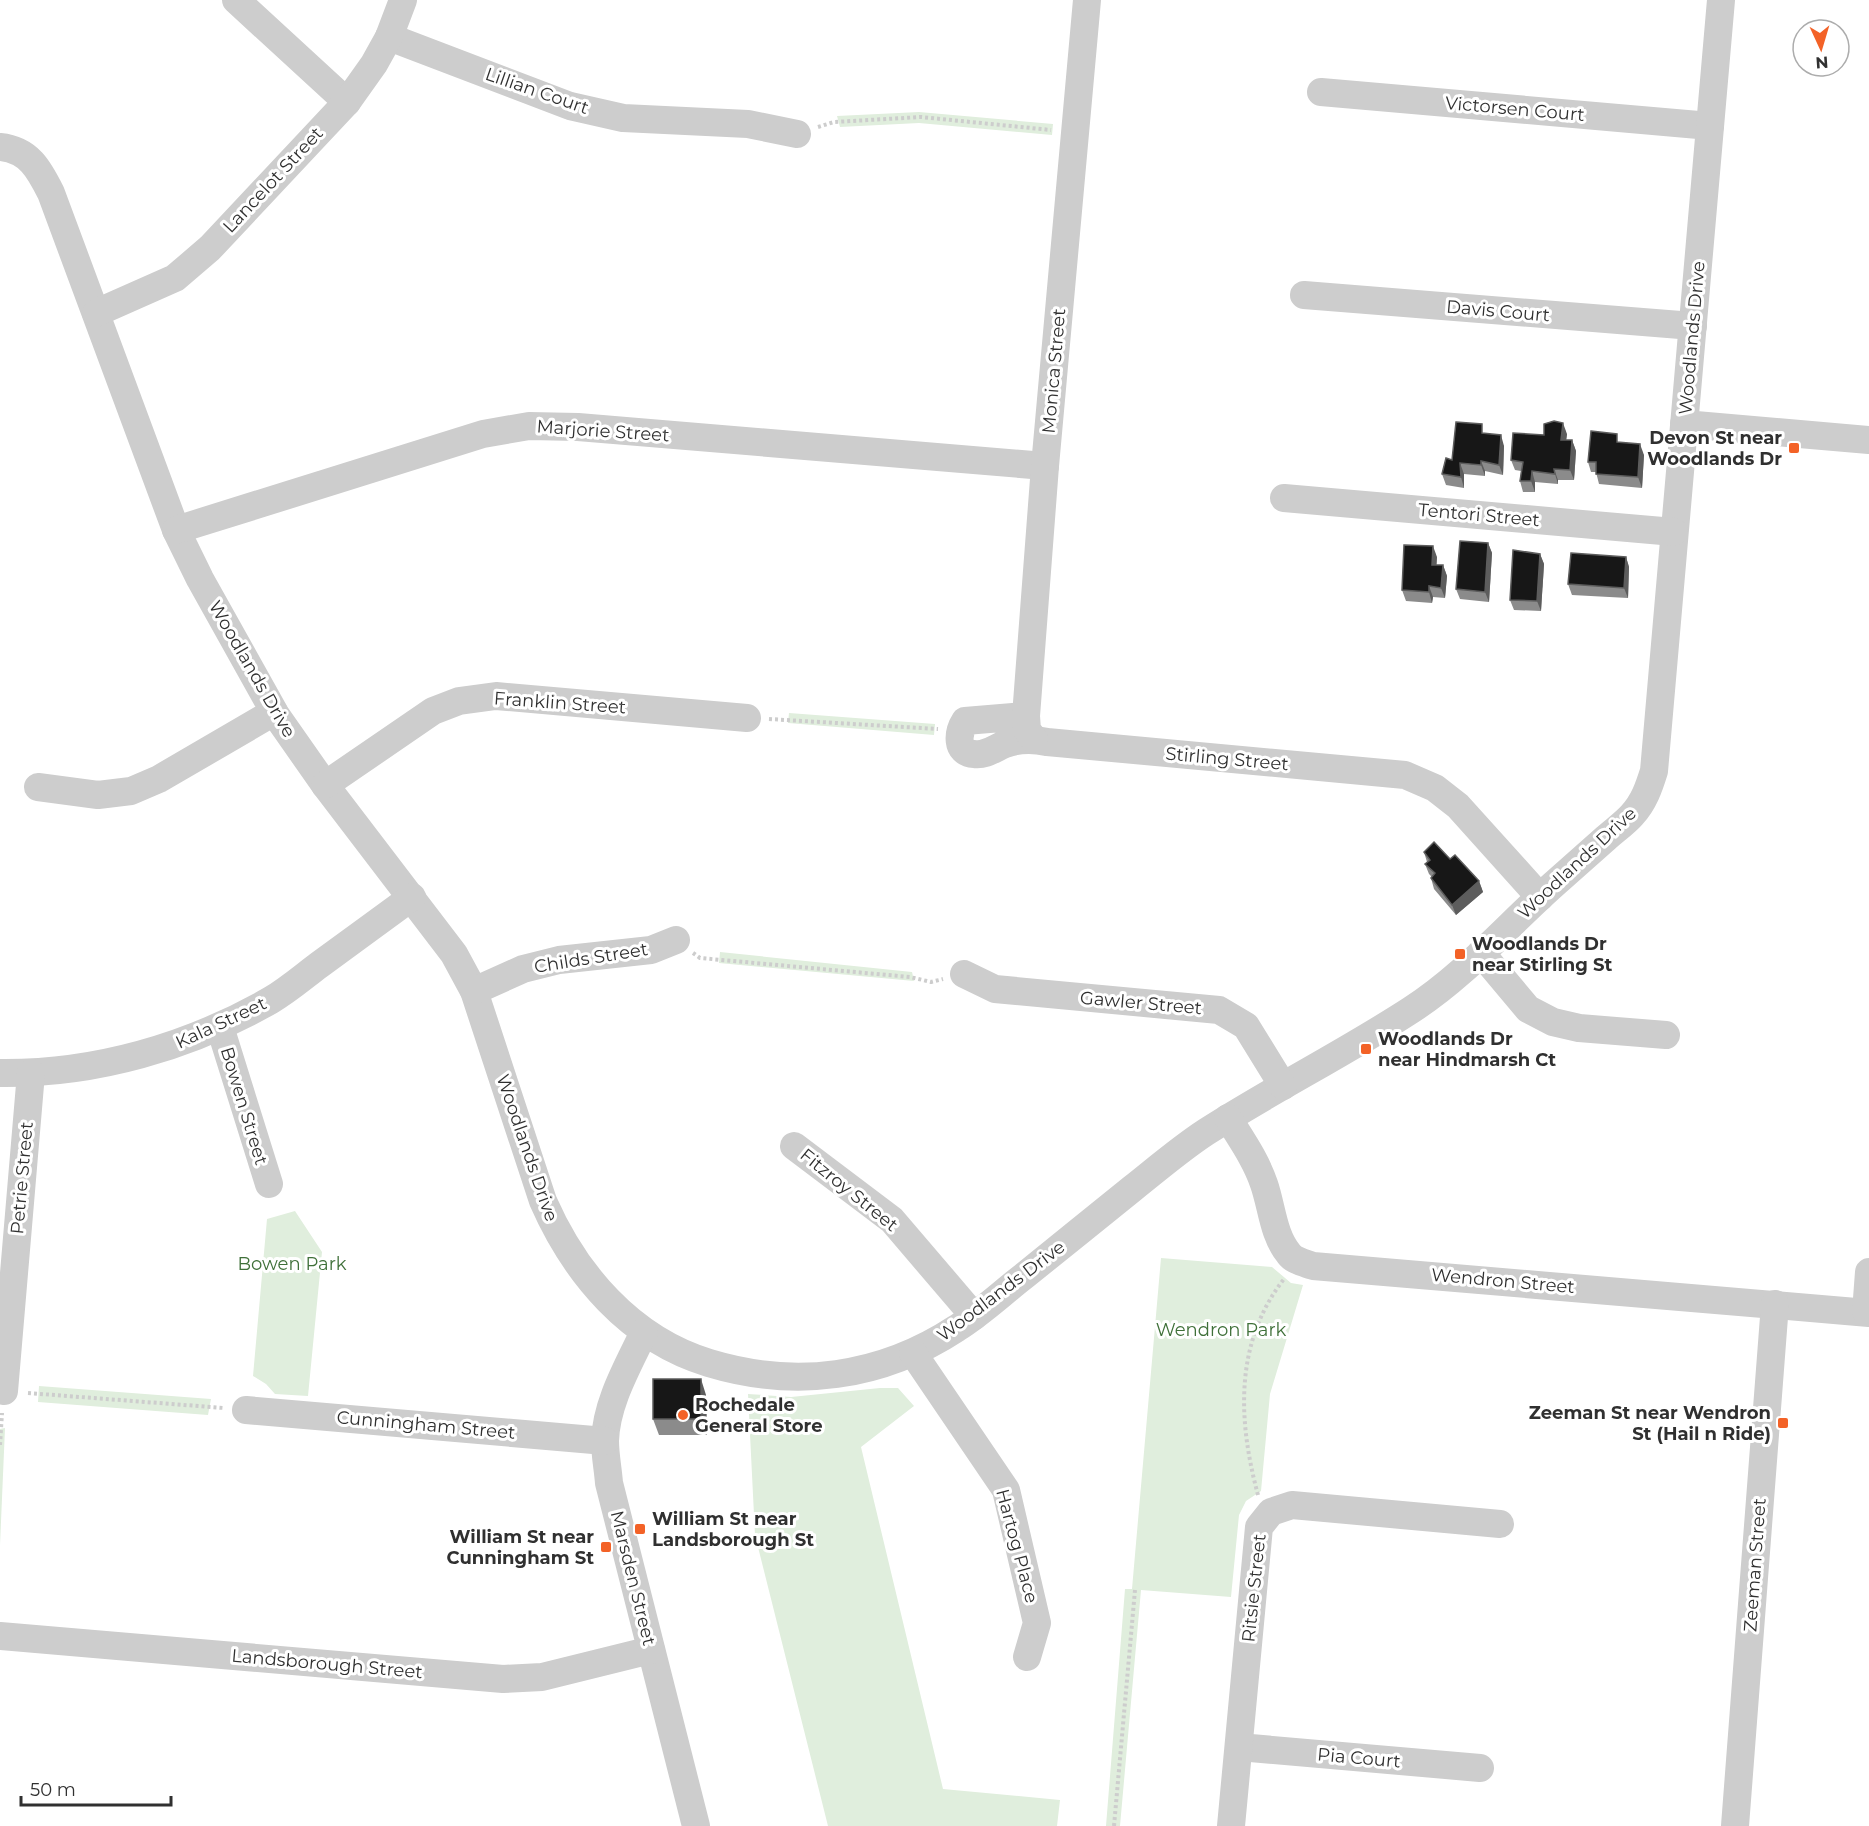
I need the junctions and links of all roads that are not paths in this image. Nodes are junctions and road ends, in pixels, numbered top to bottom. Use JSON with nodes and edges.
{"nodes":[{"id":1,"x":236,"y":0,"type":"edge"},
{"id":2,"x":403,"y":0,"type":"edge"},
{"id":3,"x":1087,"y":0,"type":"edge"},
{"id":4,"x":1720,"y":0,"type":"edge"},
{"id":5,"x":389,"y":37,"type":"junction"},
{"id":6,"x":1321,"y":92,"type":"dead end"},
{"id":7,"x":347,"y":102,"type":"junction"},
{"id":8,"x":1710,"y":126,"type":"junction"},
{"id":9,"x":797,"y":134,"type":"road end"},
{"id":10,"x":0,"y":147,"type":"edge"},
{"id":11,"x":1304,"y":295,"type":"dead end"},
{"id":12,"x":96,"y":313,"type":"junction"},
{"id":13,"x":1693,"y":326,"type":"junction"},
{"id":14,"x":1684,"y":424,"type":"junction"},
{"id":15,"x":1868,"y":435,"type":"edge"},
{"id":16,"x":1045,"y":466,"type":"junction"},
{"id":17,"x":1284,"y":498,"type":"dead end"},
{"id":18,"x":176,"y":530,"type":"junction"},
{"id":19,"x":1674,"y":532,"type":"junction"},
{"id":20,"x":274,"y":712,"type":"junction"},
{"id":21,"x":747,"y":718,"type":"road end"},
{"id":22,"x":1030,"y":728,"type":"junction"},
{"id":23,"x":960,"y":730,"type":"road end"},
{"id":24,"x":325,"y":785,"type":"junction"},
{"id":25,"x":38,"y":787,"type":"dead end"},
{"id":26,"x":412,"y":897,"type":"junction"},
{"id":27,"x":1540,"y":897,"type":"junction"},
{"id":28,"x":676,"y":940,"type":"road end"},
{"id":29,"x":1481,"y":953,"type":"junction"},
{"id":30,"x":964,"y":974,"type":"road end"},
{"id":31,"x":474,"y":992,"type":"junction"},
{"id":32,"x":220,"y":1027,"type":"junction"},
{"id":33,"x":1666,"y":1035,"type":"dead end"},
{"id":34,"x":0,"y":1073,"type":"edge"},
{"id":35,"x":31,"y":1074,"type":"junction"},
{"id":36,"x":1283,"y":1086,"type":"junction"},
{"id":37,"x":1228,"y":1118,"type":"junction"},
{"id":38,"x":794,"y":1146,"type":"dead end"},
{"id":39,"x":269,"y":1184,"type":"dead end"},
{"id":40,"x":1869,"y":1272,"type":"edge"},
{"id":41,"x":1775,"y":1304,"type":"junction"},
{"id":42,"x":1867,"y":1313,"type":"edge"},
{"id":43,"x":974,"y":1316,"type":"junction"},
{"id":44,"x":644,"y":1332,"type":"junction"},
{"id":45,"x":913,"y":1353,"type":"junction"},
{"id":46,"x":4,"y":1391,"type":"road end"},
{"id":47,"x":246,"y":1410,"type":"road end"},
{"id":48,"x":605,"y":1441,"type":"junction"},
{"id":49,"x":1500,"y":1524,"type":"dead end"},
{"id":50,"x":0,"y":1636,"type":"edge"},
{"id":51,"x":651,"y":1650,"type":"junction"},
{"id":52,"x":1027,"y":1657,"type":"dead end"},
{"id":53,"x":1239,"y":1747,"type":"junction"},
{"id":54,"x":1479,"y":1768,"type":"dead end"},
{"id":55,"x":696,"y":1826,"type":"edge"},
{"id":56,"x":1231,"y":1826,"type":"edge"},
{"id":57,"x":1735,"y":1826,"type":"edge"}],
"edges":[{"from":1,"to":7,"type":"street"},
{"from":2,"to":5,"type":"street","name":"Lancelot Street"},
{"from":3,"to":16,"type":"street","name":"Monica Street"},
{"from":4,"to":8,"type":"street","name":"Woodlands Drive"},
{"from":5,"to":7,"type":"street","name":"Lancelot Street"},
{"from":5,"to":9,"type":"street","name":"Lillian Court"},
{"from":6,"to":8,"type":"street","name":"Victorsen Court"},
{"from":7,"to":12,"type":"street","name":"Lancelot Street"},
{"from":8,"to":13,"type":"street","name":"Woodlands Drive"},
{"from":10,"to":12,"type":"street","name":"Woodlands Drive"},
{"from":11,"to":13,"type":"street","name":"Davis Court"},
{"from":12,"to":18,"type":"street","name":"Woodlands Drive"},
{"from":13,"to":14,"type":"street","name":"Woodlands Drive"},
{"from":14,"to":15,"type":"street"},
{"from":14,"to":19,"type":"street","name":"Woodlands Drive"},
{"from":16,"to":18,"type":"street","name":"Marjorie Street"},
{"from":16,"to":22,"type":"street","name":"Monica Street"},
{"from":17,"to":19,"type":"street","name":"Tentori Street"},
{"from":18,"to":20,"type":"street","name":"Woodlands Drive"},
{"from":19,"to":27,"type":"street","name":"Woodlands Drive"},
{"from":20,"to":24,"type":"street","name":"Woodlands Drive"},
{"from":20,"to":25,"type":"street"},
{"from":21,"to":24,"type":"street","name":"Franklin Street"},
{"from":22,"to":23,"type":"street","name":"Stirling Street"},
{"from":22,"to":27,"type":"street","name":"Stirling Street"},
{"from":24,"to":26,"type":"street","name":"Woodlands Drive"},
{"from":26,"to":31,"type":"street","name":"Woodlands Drive"},
{"from":26,"to":32,"type":"street","name":"Kala Street"},
{"from":27,"to":29,"type":"street","name":"Woodlands Drive"},
{"from":28,"to":31,"type":"street","name":"Childs Street"},
{"from":29,"to":33,"type":"street"},
{"from":29,"to":36,"type":"street","name":"Woodlands Drive"},
{"from":30,"to":36,"type":"street","name":"Gawler Street"},
{"from":31,"to":44,"type":"street","name":"Woodlands Drive"},
{"from":32,"to":35,"type":"street","name":"Kala Street"},
{"from":32,"to":39,"type":"street","name":"Bowen Street"},
{"from":34,"to":35,"type":"street","name":"Kala Street"},
{"from":35,"to":46,"type":"street","name":"Petrie Street"},
{"from":36,"to":37,"type":"street","name":"Woodlands Drive"},
{"from":37,"to":41,"type":"street","name":"Wendron Street"},
{"from":37,"to":43,"type":"street","name":"Woodlands Drive"},
{"from":38,"to":43,"type":"street","name":"Fitzroy Street"},
{"from":40,"to":42,"type":"street"},
{"from":41,"to":42,"type":"street","name":"Wendron Street"},
{"from":41,"to":57,"type":"street","name":"Zeeman Street"},
{"from":43,"to":45,"type":"street","name":"Woodlands Drive"},
{"from":44,"to":45,"type":"street","name":"Woodlands Drive"},
{"from":44,"to":48,"type":"street","name":"Marsden Street"},
{"from":45,"to":52,"type":"street","name":"Hartog Place"},
{"from":47,"to":48,"type":"street","name":"Cunningham Street"},
{"from":48,"to":51,"type":"street","name":"Marsden Street"},
{"from":49,"to":53,"type":"street","name":"Ritsie Street"},
{"from":50,"to":51,"type":"street","name":"Landsborough Street"},
{"from":51,"to":55,"type":"street","name":"Marsden Street"},
{"from":53,"to":54,"type":"street","name":"Pia Court"},
{"from":53,"to":56,"type":"street","name":"Ritsie Street"}]}
